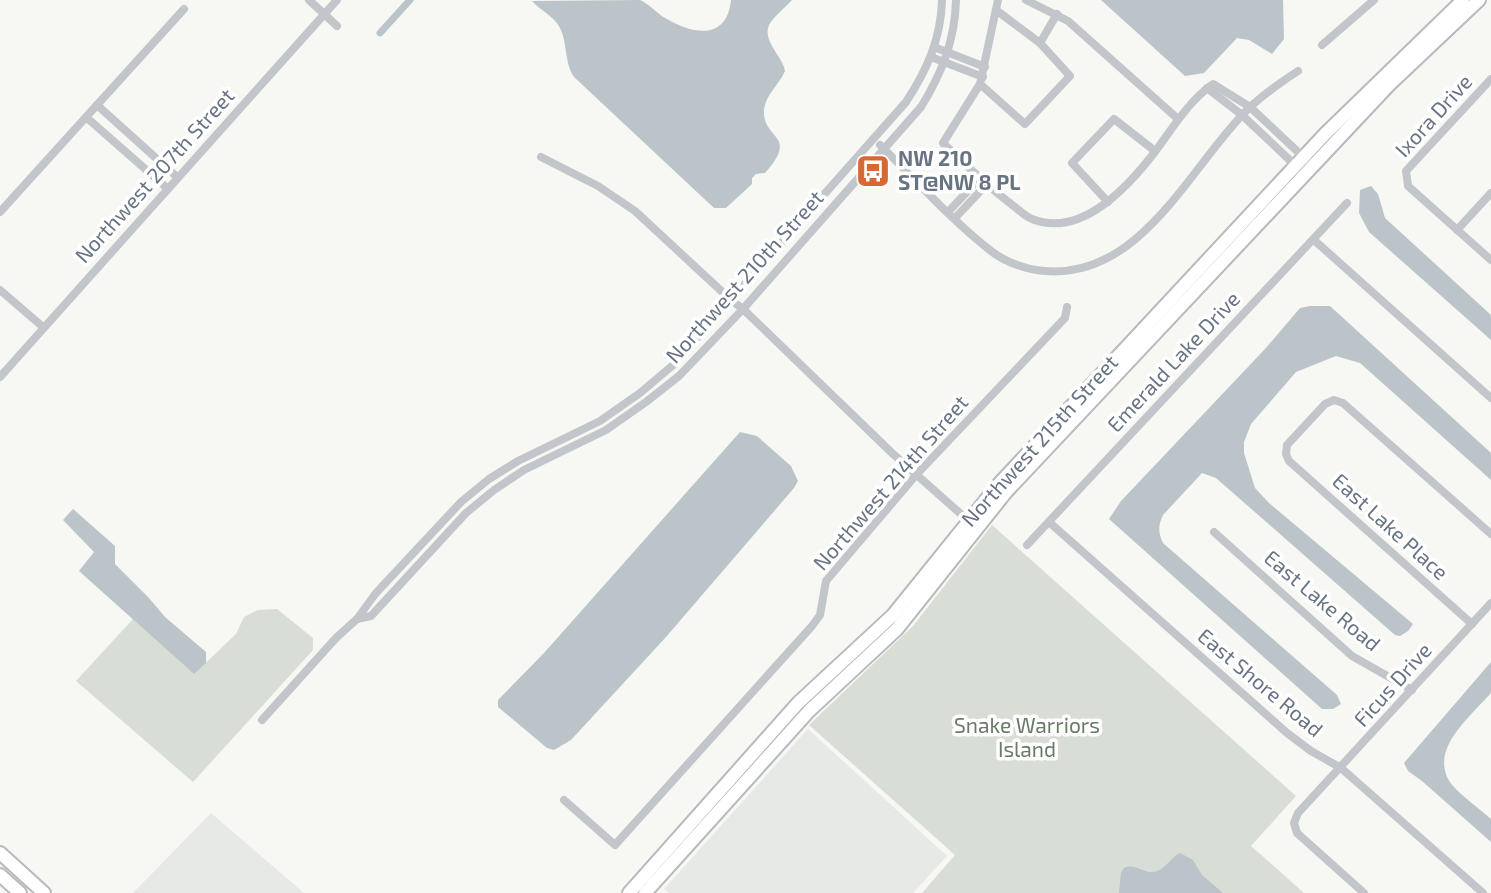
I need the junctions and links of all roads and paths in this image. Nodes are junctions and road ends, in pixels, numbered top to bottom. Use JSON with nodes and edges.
{"nodes":[{"id":1,"x":309,"y":0,"type":"edge"},
{"id":2,"x":337,"y":0,"type":"edge"},
{"id":3,"x":942,"y":0,"type":"edge"},
{"id":4,"x":956,"y":0,"type":"edge"},
{"id":5,"x":998,"y":0,"type":"edge"},
{"id":6,"x":1026,"y":0,"type":"edge"},
{"id":7,"x":1374,"y":0,"type":"edge"},
{"id":8,"x":1463,"y":0,"type":"edge"},
{"id":9,"x":1479,"y":0,"type":"edge"},
{"id":10,"x":184,"y":9,"type":"dead end"},
{"id":11,"x":996,"y":10,"type":"junction"},
{"id":12,"x":325,"y":14,"type":"junction"},
{"id":13,"x":1056,"y":14,"type":"junction"},
{"id":14,"x":337,"y":26,"type":"dead end"},
{"id":15,"x":1040,"y":43,"type":"junction"},
{"id":16,"x":1322,"y":45,"type":"dead end"},
{"id":17,"x":934,"y":47,"type":"junction"},
{"id":18,"x":948,"y":52,"type":"junction"},
{"id":19,"x":931,"y":57,"type":"junction"},
{"id":20,"x":945,"y":62,"type":"junction"},
{"id":21,"x":985,"y":67,"type":"junction"},
{"id":22,"x":1298,"y":71,"type":"dead end"},
{"id":23,"x":1491,"y":79,"type":"edge"},
{"id":24,"x":981,"y":81,"type":"junction"},
{"id":25,"x":1207,"y":88,"type":"junction"},
{"id":26,"x":97,"y":105,"type":"junction"},
{"id":27,"x":1250,"y":107,"type":"junction"},
{"id":28,"x":1242,"y":115,"type":"junction"},
{"id":29,"x":86,"y":117,"type":"junction"},
{"id":30,"x":1178,"y":119,"type":"junction"},
{"id":31,"x":119,"y":125,"type":"junction"},
{"id":32,"x":108,"y":136,"type":"junction"},
{"id":33,"x":132,"y":136,"type":"junction"},
{"id":34,"x":874,"y":139,"type":"junction"},
{"id":35,"x":121,"y":148,"type":"junction"},
{"id":36,"x":884,"y":149,"type":"junction"},
{"id":37,"x":1155,"y":151,"type":"junction"},
{"id":38,"x":541,"y":157,"type":"dead end"},
{"id":39,"x":1304,"y":166,"type":"junction"},
{"id":40,"x":177,"y":177,"type":"junction"},
{"id":41,"x":984,"y":181,"type":"junction"},
{"id":42,"x":168,"y":188,"type":"junction"},
{"id":43,"x":1491,"y":193,"type":"edge"},
{"id":44,"x":1108,"y":202,"type":"junction"},
{"id":45,"x":1347,"y":203,"type":"dead end"},
{"id":46,"x":0,"y":212,"type":"edge"},
{"id":47,"x":952,"y":215,"type":"junction"},
{"id":48,"x":1457,"y":230,"type":"junction"},
{"id":49,"x":1314,"y":240,"type":"junction"},
{"id":50,"x":1491,"y":260,"type":"edge"},
{"id":51,"x":0,"y":290,"type":"edge"},
{"id":52,"x":731,"y":300,"type":"junction"},
{"id":53,"x":1067,"y":307,"type":"dead end"},
{"id":54,"x":743,"y":309,"type":"junction"},
{"id":55,"x":43,"y":327,"type":"junction"},
{"id":56,"x":0,"y":377,"type":"edge"},
{"id":57,"x":1491,"y":398,"type":"edge"},
{"id":58,"x":916,"y":475,"type":"junction"},
{"id":59,"x":1049,"y":522,"type":"junction"},
{"id":60,"x":971,"y":524,"type":"junction"},
{"id":61,"x":1214,"y":532,"type":"dead end"},
{"id":62,"x":1491,"y":534,"type":"edge"},
{"id":63,"x":1027,"y":545,"type":"dead end"},
{"id":64,"x":1491,"y":603,"type":"edge"},
{"id":65,"x":357,"y":619,"type":"junction"},
{"id":66,"x":1472,"y":624,"type":"junction"},
{"id":67,"x":1412,"y":690,"type":"junction"},
{"id":68,"x":262,"y":720,"type":"dead end"},
{"id":69,"x":1341,"y":768,"type":"junction"},
{"id":70,"x":564,"y":800,"type":"dead end"},
{"id":71,"x":0,"y":853,"type":"edge"},
{"id":72,"x":0,"y":875,"type":"edge"},
{"id":73,"x":20,"y":893,"type":"edge"},
{"id":74,"x":44,"y":893,"type":"edge"},
{"id":75,"x":629,"y":893,"type":"edge"},
{"id":76,"x":645,"y":893,"type":"edge"},
{"id":77,"x":1364,"y":893,"type":"edge"},
{"id":78,"x":1483,"y":893,"type":"edge"}],
"edges":[{"from":1,"to":12,"type":"street"},
{"from":2,"to":12,"type":"street","name":"Northwest 207th Street"},
{"from":3,"to":17,"type":"street","name":"Northwest 210th Street"},
{"from":4,"to":18,"type":"street","name":"Northwest 210th Street"},
{"from":5,"to":11,"type":"street"},
{"from":6,"to":13,"type":"street"},
{"from":7,"to":16,"type":"street"},
{"from":8,"to":39,"type":"main road","name":"Northwest 215th Street"},
{"from":9,"to":39,"type":"main road","name":"Northwest 215th Street"},
{"from":10,"to":26,"type":"street"},
{"from":11,"to":15,"type":"street"},
{"from":11,"to":21,"type":"street"},
{"from":12,"to":14,"type":"street"},
{"from":12,"to":40,"type":"street","name":"Northwest 207th Street"},
{"from":13,"to":15,"type":"street"},
{"from":13,"to":30,"type":"street"},
{"from":15,"to":24,"type":"street"},
{"from":17,"to":18,"type":"street"},
{"from":17,"to":19,"type":"street","name":"Northwest 210th Street"},
{"from":18,"to":20,"type":"street","name":"Northwest 210th Street"},
{"from":18,"to":21,"type":"street"},
{"from":19,"to":20,"type":"street"},
{"from":19,"to":34,"type":"street","name":"Northwest 210th Street"},
{"from":20,"to":24,"type":"street"},
{"from":20,"to":36,"type":"street","name":"Northwest 210th Street"},
{"from":21,"to":24,"type":"street"},
{"from":22,"to":27,"type":"street"},
{"from":23,"to":48,"type":"street","name":"Ixora Drive"},
{"from":24,"to":41,"type":"street"},
{"from":25,"to":27,"type":"street"},
{"from":25,"to":28,"type":"street"},
{"from":25,"to":30,"type":"street"},
{"from":26,"to":29,"type":"street"},
{"from":26,"to":31,"type":"street"},
{"from":27,"to":28,"type":"street"},
{"from":27,"to":39,"type":"street"},
{"from":28,"to":39,"type":"street"},
{"from":28,"to":47,"type":"street"},
{"from":29,"to":32,"type":"street"},
{"from":29,"to":46,"type":"street"},
{"from":30,"to":37,"type":"street"},
{"from":31,"to":32,"type":"street"},
{"from":31,"to":33,"type":"street"},
{"from":32,"to":35,"type":"street"},
{"from":33,"to":35,"type":"street"},
{"from":33,"to":40,"type":"street"},
{"from":34,"to":36,"type":"street"},
{"from":34,"to":52,"type":"street","name":"Northwest 210th Street"},
{"from":35,"to":42,"type":"street"},
{"from":36,"to":47,"type":"street"},
{"from":36,"to":54,"type":"street","name":"Northwest 210th Street"},
{"from":37,"to":44,"type":"street"},
{"from":37,"to":44,"type":"street"},
{"from":38,"to":52,"type":"street"},
{"from":39,"to":60,"type":"main road","name":"Northwest 215th Street"},
{"from":40,"to":42,"type":"street","name":"Northwest 207th Street"},
{"from":41,"to":44,"type":"street"},
{"from":41,"to":47,"type":"street"},
{"from":42,"to":55,"type":"street","name":"Northwest 207th Street"},
{"from":43,"to":48,"type":"street"},
{"from":45,"to":49,"type":"street","name":"Emerald Lake Drive"},
{"from":48,"to":50,"type":"street"},
{"from":49,"to":57,"type":"street"},
{"from":49,"to":59,"type":"street","name":"Emerald Lake Drive"},
{"from":51,"to":55,"type":"street"},
{"from":52,"to":54,"type":"street"},
{"from":52,"to":65,"type":"street","name":"Northwest 210th Street"},
{"from":53,"to":58,"type":"street","name":"Northwest 214th Street"},
{"from":54,"to":58,"type":"street"},
{"from":54,"to":65,"type":"street","name":"Northwest 210th Street"},
{"from":55,"to":56,"type":"street","name":"Northwest 207th Street"},
{"from":58,"to":60,"type":"street"},
{"from":58,"to":70,"type":"street","name":"Northwest 214th Street"},
{"from":59,"to":63,"type":"street","name":"Emerald Lake Drive"},
{"from":59,"to":69,"type":"street","name":"East Shore Road"},
{"from":60,"to":75,"type":"main road","name":"Northwest 215th Street"},
{"from":60,"to":76,"type":"main road","name":"Northwest 215th Street"},
{"from":61,"to":67,"type":"street","name":"East Lake Road"},
{"from":62,"to":66,"type":"street","name":"East Lake Place"},
{"from":64,"to":66,"type":"street","name":"Ficus Drive"},
{"from":65,"to":68,"type":"street","name":"Northwest 210th Street"},
{"from":66,"to":67,"type":"street","name":"Ficus Drive"},
{"from":67,"to":69,"type":"street","name":"Ficus Drive"},
{"from":69,"to":77,"type":"street","name":"Ficus Drive"},
{"from":69,"to":78,"type":"street","name":"East Shore Road"},
{"from":71,"to":74,"type":"main road"},
{"from":72,"to":73,"type":"main road"}]}
